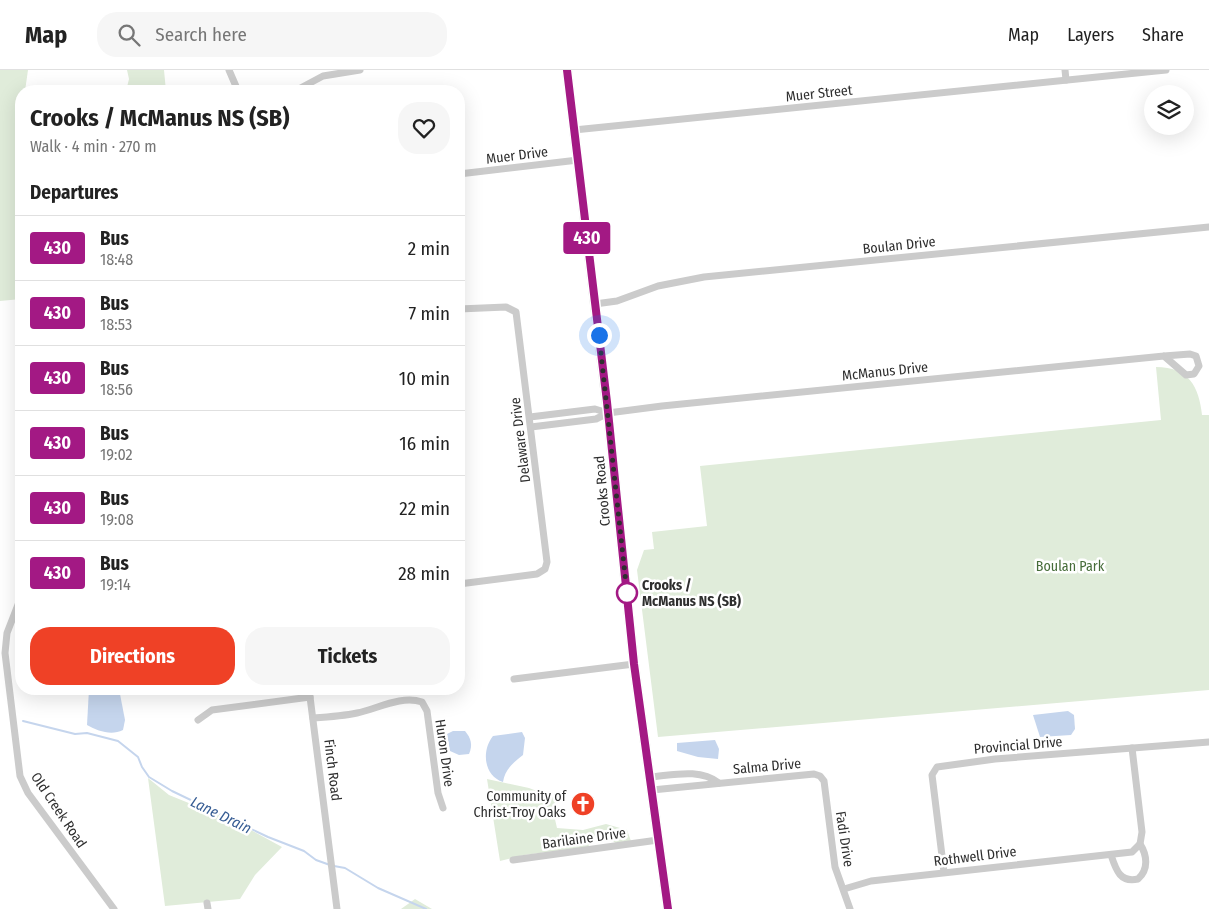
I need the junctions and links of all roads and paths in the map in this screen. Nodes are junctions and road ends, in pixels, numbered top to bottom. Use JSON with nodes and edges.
{"nodes":[{"id":1,"x":229,"y":70,"type":"edge"},
{"id":2,"x":360,"y":70,"type":"edge"},
{"id":3,"x":566,"y":70,"type":"edge"},
{"id":4,"x":1065,"y":70,"type":"edge"},
{"id":5,"x":1166,"y":70,"type":"edge"},
{"id":6,"x":1066,"y":80,"type":"junction"},
{"id":7,"x":235,"y":85,"type":"edge"},
{"id":8,"x":306,"y":85,"type":"edge"},
{"id":9,"x":574,"y":130,"type":"junction"},
{"id":10,"x":578,"y":160,"type":"junction"},
{"id":11,"x":465,"y":173,"type":"edge"},
{"id":12,"x":1209,"y":227,"type":"edge"},
{"id":13,"x":595,"y":304,"type":"junction"},
{"id":14,"x":465,"y":309,"type":"edge"},
{"id":15,"x":1164,"y":356,"type":"junction"},
{"id":16,"x":608,"y":413,"type":"junction"},
{"id":17,"x":530,"y":418,"type":"junction"},
{"id":18,"x":531,"y":428,"type":"junction"},
{"id":19,"x":465,"y":583,"type":"edge"},
{"id":20,"x":15,"y":612,"type":"edge"},
{"id":21,"x":634,"y":664,"type":"junction"},
{"id":22,"x":514,"y":679,"type":"dead end"},
{"id":23,"x":298,"y":695,"type":"edge"},
{"id":24,"x":310,"y":695,"type":"edge"},
{"id":25,"x":313,"y":718,"type":"junction"},
{"id":26,"x":198,"y":720,"type":"dead end"},
{"id":27,"x":1209,"y":742,"type":"edge"},
{"id":28,"x":1132,"y":748,"type":"junction"},
{"id":29,"x":817,"y":774,"type":"joint"},
{"id":30,"x":650,"y":777,"type":"junction"},
{"id":31,"x":719,"y":782,"type":"junction"},
{"id":32,"x":652,"y":790,"type":"junction"},
{"id":33,"x":443,"y":808,"type":"dead end"},
{"id":34,"x":658,"y":840,"type":"junction"},
{"id":35,"x":1140,"y":844,"type":"junction"},
{"id":36,"x":1111,"y":855,"type":"junction"},
{"id":37,"x":513,"y":860,"type":"dead end"},
{"id":38,"x":944,"y":872,"type":"junction"},
{"id":39,"x":844,"y":889,"type":"junction"},
{"id":40,"x":114,"y":909,"type":"edge"},
{"id":41,"x":337,"y":909,"type":"edge"},
{"id":42,"x":668,"y":909,"type":"edge"},
{"id":43,"x":850,"y":909,"type":"edge"}],
"edges":[{"from":1,"to":7,"type":"street"},
{"from":2,"to":8,"type":"street"},
{"from":3,"to":9,"type":"main road","name":"Crooks Road"},
{"from":4,"to":6,"type":"street"},
{"from":5,"to":6,"type":"street"},
{"from":6,"to":9,"type":"street","name":"Muer Street"},
{"from":9,"to":10,"type":"main road","name":"Crooks Road"},
{"from":10,"to":11,"type":"street","name":"Muer Drive"},
{"from":10,"to":13,"type":"main road","name":"Crooks Road"},
{"from":12,"to":13,"type":"street","name":"Boulan Drive"},
{"from":13,"to":16,"type":"main road","name":"Crooks Road"},
{"from":14,"to":17,"type":"street","name":"Delaware Drive"},
{"from":15,"to":15,"type":"street","name":"McManus Drive"},
{"from":15,"to":16,"type":"street","name":"McManus Drive"},
{"from":16,"to":17,"type":"street"},
{"from":16,"to":18,"type":"street"},
{"from":16,"to":21,"type":"main road","name":"Crooks Road"},
{"from":17,"to":18,"type":"street","name":"Delaware Drive"},
{"from":18,"to":19,"type":"street","name":"Delaware Drive"},
{"from":20,"to":40,"type":"street","name":"Old Creek Road"},
{"from":21,"to":22,"type":"street"},
{"from":21,"to":30,"type":"main road","name":"Crooks Road"},
{"from":23,"to":26,"type":"street"},
{"from":24,"to":25,"type":"street","name":"Finch Road"},
{"from":25,"to":33,"type":"street","name":"Huron Drive"},
{"from":25,"to":41,"type":"street","name":"Finch Road"},
{"from":27,"to":28,"type":"street","name":"Provincial Drive"},
{"from":28,"to":35,"type":"street"},
{"from":28,"to":38,"type":"street","name":"Provincial Drive"},
{"from":29,"to":31,"type":"street","name":"Salma Drive"},
{"from":29,"to":39,"type":"street","name":"Fadi Drive"},
{"from":30,"to":31,"type":"street","name":"Salma Drive"},
{"from":30,"to":32,"type":"main road","name":"Crooks Road"},
{"from":31,"to":32,"type":"street","name":"Salma Drive"},
{"from":32,"to":34,"type":"main road","name":"Crooks Road"},
{"from":34,"to":37,"type":"street","name":"Barilaine Drive"},
{"from":34,"to":42,"type":"main road","name":"Crooks Road"},
{"from":35,"to":36,"type":"street","name":"Rothwell Drive"},
{"from":35,"to":36,"type":"street"},
{"from":36,"to":38,"type":"street","name":"Rothwell Drive"},
{"from":38,"to":39,"type":"street","name":"Rothwell Drive"},
{"from":39,"to":43,"type":"street","name":"Fadi Drive"}]}
